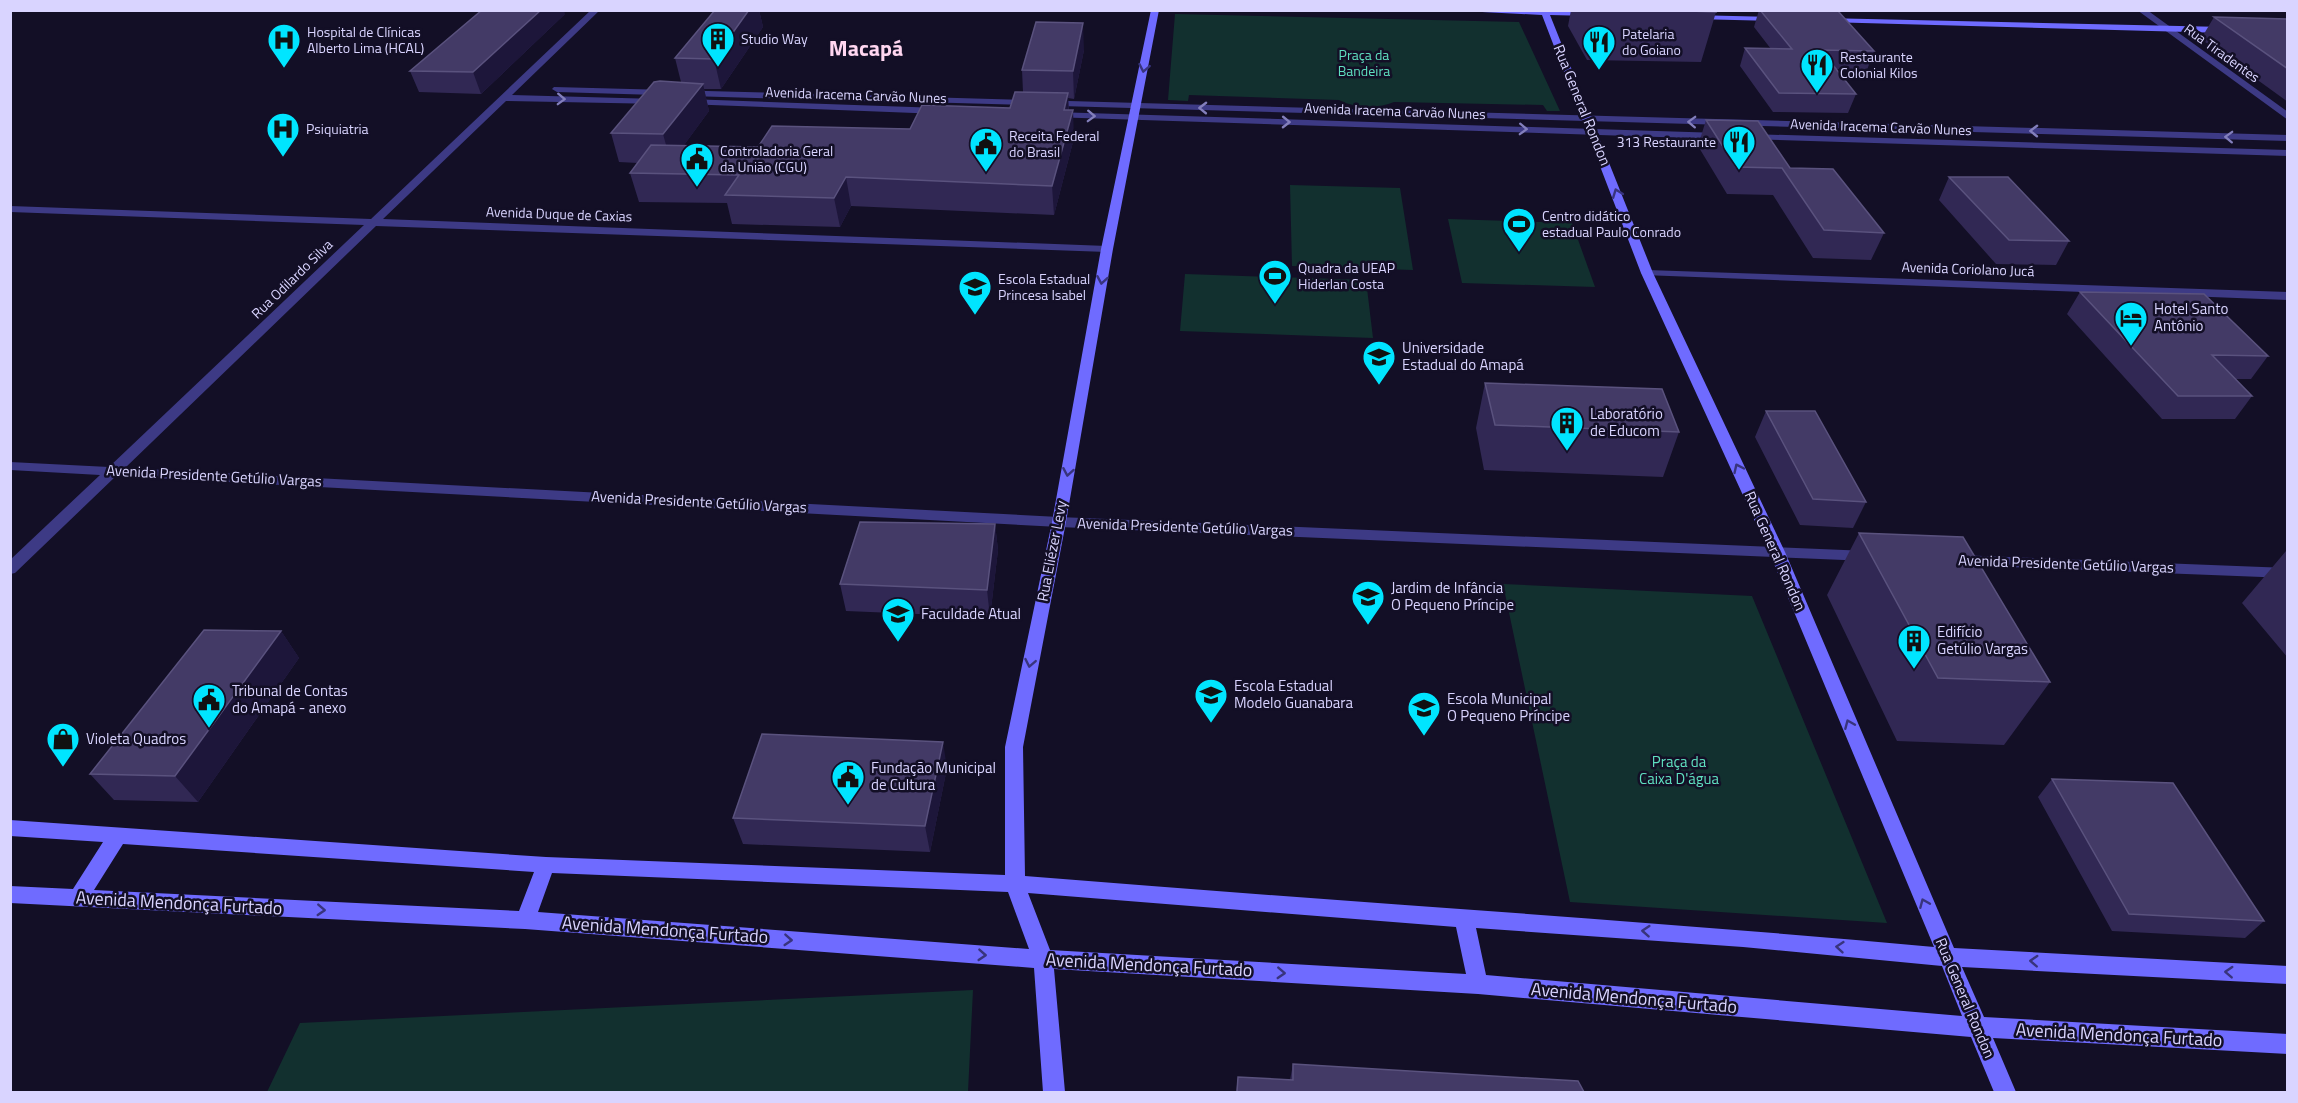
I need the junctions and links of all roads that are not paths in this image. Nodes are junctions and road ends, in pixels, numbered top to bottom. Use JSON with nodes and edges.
{"nodes":[{"id":1,"x":596,"y":10,"type":"edge"},
{"id":2,"x":1155,"y":10,"type":"edge"},
{"id":3,"x":1447,"y":10,"type":"edge"},
{"id":4,"x":2141,"y":10,"type":"edge"},
{"id":5,"x":1544,"y":12,"type":"edge"},
{"id":6,"x":1604,"y":15,"type":"dead end"},
{"id":7,"x":1688,"y":17,"type":"dead end"},
{"id":8,"x":1784,"y":19,"type":"edge"},
{"id":9,"x":1820,"y":20,"type":"edge"},
{"id":10,"x":2167,"y":29,"type":"junction"},
{"id":11,"x":2233,"y":31,"type":"edge"},
{"id":12,"x":513,"y":88,"type":"junction"},
{"id":13,"x":502,"y":98,"type":"junction"},
{"id":14,"x":1325,"y":110,"type":"junction"},
{"id":15,"x":1135,"y":112,"type":"junction"},
{"id":16,"x":1395,"y":112,"type":"junction"},
{"id":17,"x":1005,"y":113,"type":"edge"},
{"id":18,"x":1040,"y":114,"type":"edge"},
{"id":19,"x":2288,"y":117,"type":"edge"},
{"id":20,"x":1325,"y":123,"type":"junction"},
{"id":21,"x":1396,"y":124,"type":"junction"},
{"id":22,"x":1590,"y":125,"type":"junction"},
{"id":23,"x":1783,"y":125,"type":"junction"},
{"id":24,"x":1733,"y":136,"type":"edge"},
{"id":25,"x":1744,"y":136,"type":"edge"},
{"id":26,"x":1791,"y":138,"type":"junction"},
{"id":27,"x":2288,"y":138,"type":"edge"},
{"id":28,"x":2288,"y":153,"type":"edge"},
{"id":29,"x":10,"y":209,"type":"edge"},
{"id":30,"x":372,"y":222,"type":"junction"},
{"id":31,"x":1107,"y":249,"type":"junction"},
{"id":32,"x":1647,"y":273,"type":"junction"},
{"id":33,"x":2288,"y":296,"type":"edge"},
{"id":34,"x":10,"y":466,"type":"edge"},
{"id":35,"x":115,"y":471,"type":"junction"},
{"id":36,"x":1059,"y":522,"type":"junction"},
{"id":37,"x":1777,"y":552,"type":"junction"},
{"id":38,"x":1884,"y":556,"type":"edge"},
{"id":39,"x":1943,"y":559,"type":"edge"},
{"id":40,"x":10,"y":569,"type":"edge"},
{"id":41,"x":2288,"y":573,"type":"edge"},
{"id":42,"x":10,"y":828,"type":"edge"},
{"id":43,"x":119,"y":834,"type":"junction"},
{"id":44,"x":546,"y":866,"type":"junction"},
{"id":45,"x":1015,"y":884,"type":"junction"},
{"id":46,"x":10,"y":894,"type":"edge"},
{"id":47,"x":78,"y":898,"type":"junction"},
{"id":48,"x":1464,"y":917,"type":"junction"},
{"id":49,"x":525,"y":920,"type":"junction"},
{"id":50,"x":1947,"y":957,"type":"junction"},
{"id":51,"x":1043,"y":959,"type":"junction"},
{"id":52,"x":2288,"y":975,"type":"edge"},
{"id":53,"x":1478,"y":984,"type":"junction"},
{"id":54,"x":1977,"y":1027,"type":"junction"},
{"id":55,"x":2288,"y":1044,"type":"edge"},
{"id":56,"x":1053,"y":1092,"type":"edge"},
{"id":57,"x":2005,"y":1092,"type":"edge"}],
"edges":[{"from":1,"to":12,"type":"street","name":"Rua Odilardo Silva"},
{"from":2,"to":15,"type":"street","name":"Rua Eliézer Levy","one_way":true},
{"from":3,"to":5,"type":"street"},
{"from":4,"to":10,"type":"street","name":"Rua Tiradentes"},
{"from":5,"to":6,"type":"street"},
{"from":5,"to":22,"type":"street","name":"Rua General Rondon"},
{"from":7,"to":8,"type":"street"},
{"from":9,"to":10,"type":"street"},
{"from":10,"to":11,"type":"street"},
{"from":10,"to":19,"type":"street","name":"Rua Tiradentes"},
{"from":12,"to":13,"type":"street","name":"Rua Odilardo Silva"},
{"from":12,"to":15,"type":"street","name":"Avenida Iracema Carvão Nunes"},
{"from":13,"to":17,"type":"street","name":"Avenida Iracema Carvão Nunes","one_way":true},
{"from":13,"to":30,"type":"street","name":"Rua Odilardo Silva"},
{"from":14,"to":15,"type":"street","name":"Avenida Iracema Carvão Nunes","one_way":true},
{"from":14,"to":16,"type":"street","name":"Avenida Iracema Carvão Nunes"},
{"from":14,"to":20,"type":"street"},
{"from":18,"to":15,"type":"street","name":"Avenida Iracema Carvão Nunes","one_way":true},
{"from":15,"to":20,"type":"street","name":"Avenida Iracema Carvão Nunes","one_way":true},
{"from":15,"to":31,"type":"street","name":"Rua Eliézer Levy"},
{"from":16,"to":21,"type":"street"},
{"from":16,"to":22,"type":"street","name":"Avenida Iracema Carvão Nunes"},
{"from":20,"to":21,"type":"street","name":"Avenida Iracema Carvão Nunes"},
{"from":21,"to":22,"type":"street","name":"Avenida Iracema Carvão Nunes","one_way":true},
{"from":23,"to":22,"type":"street","name":"Avenida Iracema Carvão Nunes","one_way":true},
{"from":22,"to":24,"type":"street","name":"Avenida Iracema Carvão Nunes"},
{"from":32,"to":22,"type":"street","name":"Rua General Rondon","one_way":true},
{"from":23,"to":26,"type":"street"},
{"from":27,"to":23,"type":"street","name":"Avenida Iracema Carvão Nunes","one_way":true},
{"from":25,"to":26,"type":"street","name":"Avenida Iracema Carvão Nunes"},
{"from":26,"to":28,"type":"street","name":"Avenida Iracema Carvão Nunes"},
{"from":29,"to":30,"type":"street","name":"Avenida Duque de Caxias"},
{"from":30,"to":31,"type":"street","name":"Avenida Duque de Caxias"},
{"from":30,"to":35,"type":"street","name":"Rua Odilardo Silva"},
{"from":31,"to":36,"type":"street","name":"Rua Eliézer Levy","one_way":true},
{"from":32,"to":33,"type":"street","name":"Avenida Coriolano Jucá"},
{"from":37,"to":32,"type":"street","name":"Rua General Rondon","one_way":true},
{"from":34,"to":35,"type":"street","name":"Avenida Presidente Getúlio Vargas"},
{"from":35,"to":36,"type":"street","name":"Avenida Presidente Getúlio Vargas"},
{"from":35,"to":40,"type":"street","name":"Rua Odilardo Silva"},
{"from":36,"to":37,"type":"street","name":"Avenida Presidente Getúlio Vargas"},
{"from":36,"to":45,"type":"street","name":"Rua Eliézer Levy","one_way":true},
{"from":37,"to":38,"type":"street","name":"Avenida Presidente Getúlio Vargas"},
{"from":50,"to":37,"type":"street","name":"Rua General Rondon","one_way":true},
{"from":39,"to":41,"type":"street","name":"Avenida Presidente Getúlio Vargas"},
{"from":42,"to":43,"type":"street"},
{"from":43,"to":44,"type":"street"},
{"from":43,"to":47,"type":"street"},
{"from":44,"to":45,"type":"street"},
{"from":44,"to":49,"type":"street"},
{"from":45,"to":48,"type":"street"},
{"from":45,"to":51,"type":"street","name":"Rua Eliézer Levy"},
{"from":46,"to":47,"type":"street","name":"Avenida Mendonça Furtado"},
{"from":47,"to":49,"type":"street","name":"Avenida Mendonça Furtado","one_way":true},
{"from":50,"to":48,"type":"street","one_way":true},
{"from":48,"to":53,"type":"street"},
{"from":49,"to":51,"type":"street","name":"Avenida Mendonça Furtado","one_way":true},
{"from":52,"to":50,"type":"street","one_way":true},
{"from":50,"to":54,"type":"street","name":"Rua General Rondon"},
{"from":51,"to":53,"type":"street","name":"Avenida Mendonça Furtado","one_way":true},
{"from":51,"to":56,"type":"street","name":"Rua Eliézer Levy"},
{"from":53,"to":54,"type":"street","name":"Avenida Mendonça Furtado"},
{"from":54,"to":55,"type":"street","name":"Avenida Mendonça Furtado"},
{"from":54,"to":57,"type":"street","name":"Rua General Rondon"}]}
